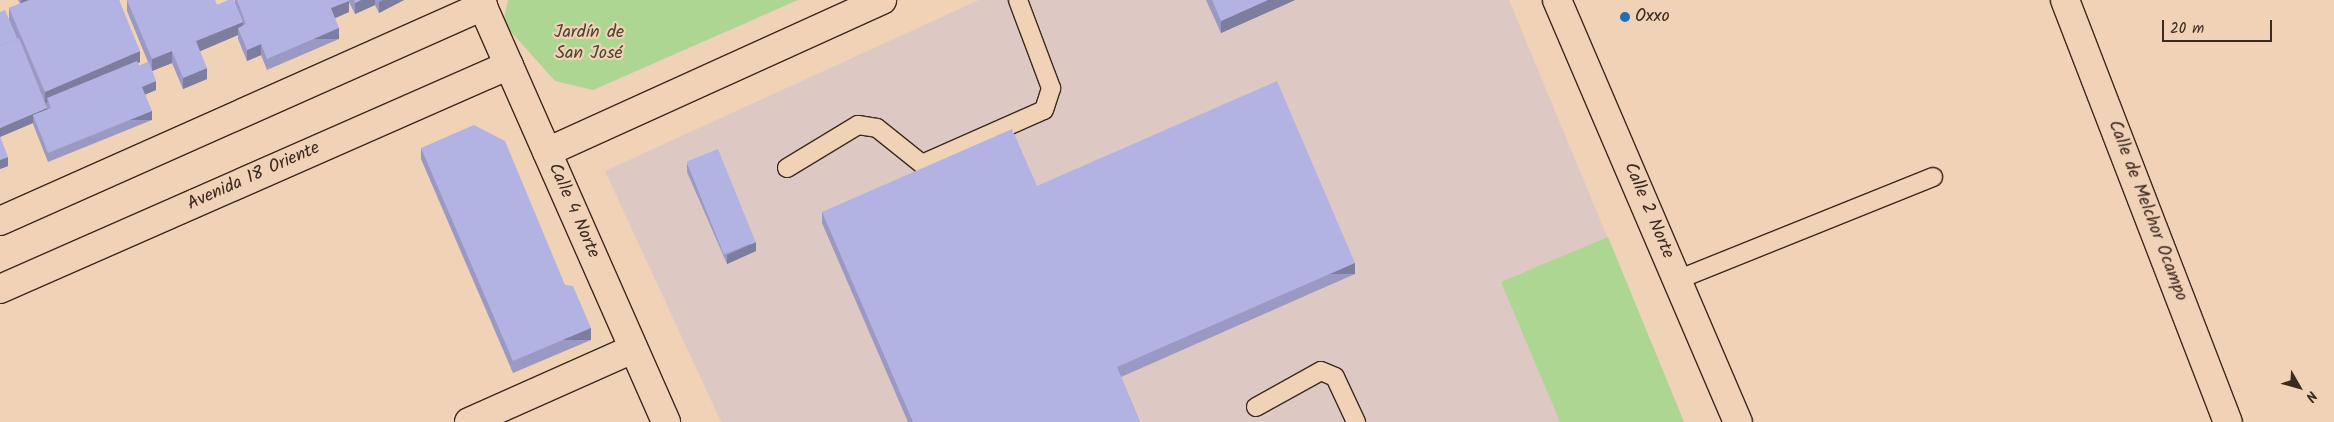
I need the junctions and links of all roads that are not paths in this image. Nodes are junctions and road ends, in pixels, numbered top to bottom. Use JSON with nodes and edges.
{"nodes":[{"id":1,"x":882,"y":0,"type":"edge"},
{"id":2,"x":1018,"y":0,"type":"edge"},
{"id":3,"x":1557,"y":0,"type":"edge"},
{"id":4,"x":2065,"y":0,"type":"edge"},
{"id":5,"x":482,"y":3,"type":"edge"},
{"id":6,"x":509,"y":66,"type":"junction"},
{"id":7,"x":547,"y":152,"type":"junction"},
{"id":8,"x":787,"y":168,"type":"dead end"},
{"id":9,"x":1933,"y":176,"type":"dead end"},
{"id":10,"x":0,"y":222,"type":"edge"},
{"id":11,"x":1677,"y":280,"type":"junction"},
{"id":12,"x":0,"y":288,"type":"edge"},
{"id":13,"x":633,"y":349,"type":"junction"},
{"id":14,"x":1256,"y":407,"type":"dead end"},
{"id":15,"x":469,"y":422,"type":"edge"},
{"id":16,"x":666,"y":422,"type":"edge"},
{"id":17,"x":1356,"y":422,"type":"edge"},
{"id":18,"x":1738,"y":422,"type":"edge"},
{"id":19,"x":2228,"y":422,"type":"edge"}],
"edges":[{"from":1,"to":7,"type":"street"},
{"from":2,"to":8,"type":"lane"},
{"from":3,"to":11,"type":"street","name":"Calle 2 Norte"},
{"from":4,"to":19,"type":"street","name":"Calle de Melchor Ocampo"},
{"from":5,"to":6,"type":"street","name":"Calle 4 Norte"},
{"from":5,"to":10,"type":"street"},
{"from":6,"to":7,"type":"street","name":"Calle 4 Norte"},
{"from":6,"to":12,"type":"street","name":"Avenida 18 Oriente"},
{"from":7,"to":13,"type":"street","name":"Calle 4 Norte"},
{"from":9,"to":11,"type":"lane"},
{"from":11,"to":18,"type":"street","name":"Calle 2 Norte"},
{"from":13,"to":15,"type":"street"},
{"from":13,"to":16,"type":"street","name":"Calle 4 Norte"},
{"from":14,"to":17,"type":"lane"}]}
